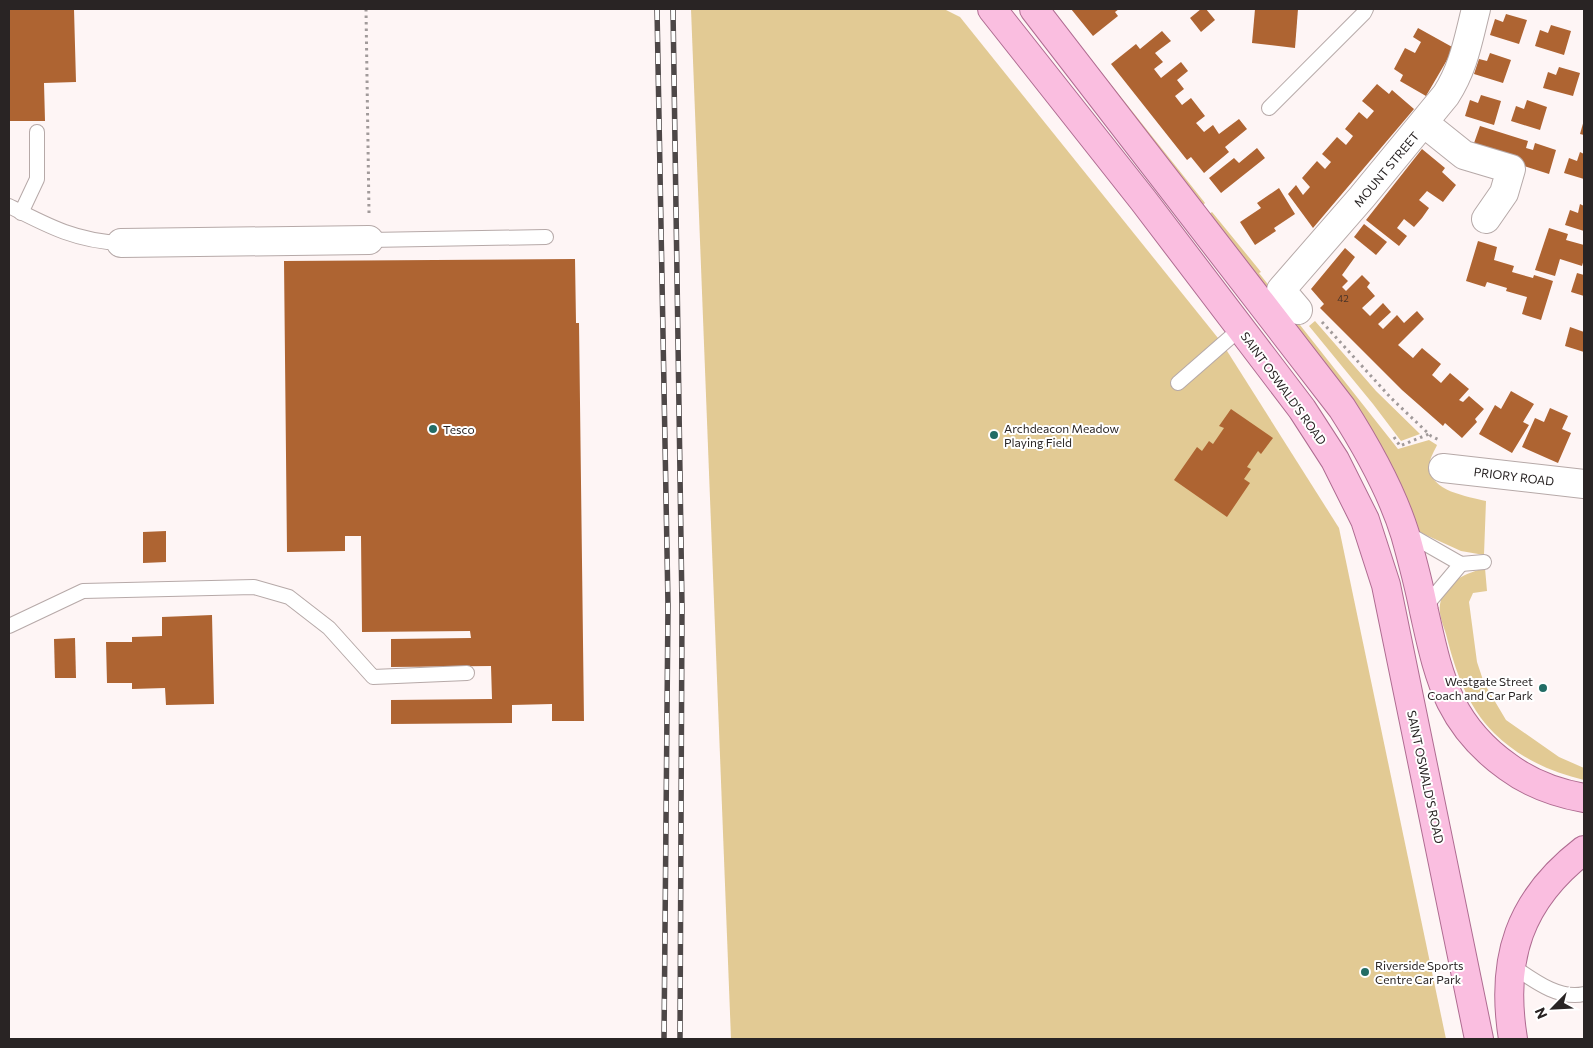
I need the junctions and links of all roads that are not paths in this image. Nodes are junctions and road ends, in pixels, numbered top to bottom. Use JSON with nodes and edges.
{"nodes":[{"id":1,"x":992,"y":9,"type":"edge"},
{"id":2,"x":1034,"y":9,"type":"edge"},
{"id":3,"x":1366,"y":9,"type":"edge"},
{"id":4,"x":1470,"y":9,"type":"edge"},
{"id":5,"x":1269,"y":108,"type":"dead end"},
{"id":6,"x":1424,"y":122,"type":"junction"},
{"id":7,"x":37,"y":132,"type":"dead end"},
{"id":8,"x":15,"y":210,"type":"edge"},
{"id":9,"x":1486,"y":219,"type":"dead end"},
{"id":10,"x":546,"y":237,"type":"dead end"},
{"id":11,"x":370,"y":240,"type":"joint"},
{"id":12,"x":121,"y":243,"type":"joint"},
{"id":13,"x":1310,"y":315,"type":"road end"},
{"id":14,"x":1241,"y":328,"type":"junction"},
{"id":15,"x":1178,"y":383,"type":"dead end"},
{"id":16,"x":1443,"y":468,"type":"road end"},
{"id":17,"x":1584,"y":484,"type":"edge"},
{"id":18,"x":1404,"y":532,"type":"junction"},
{"id":19,"x":1484,"y":562,"type":"dead end"},
{"id":20,"x":1461,"y":564,"type":"junction"},
{"id":21,"x":1424,"y":608,"type":"junction"},
{"id":22,"x":9,"y":626,"type":"edge"},
{"id":23,"x":467,"y":673,"type":"dead end"},
{"id":24,"x":1584,"y":798,"type":"edge"},
{"id":25,"x":1584,"y":850,"type":"edge"},
{"id":26,"x":1511,"y":965,"type":"junction"},
{"id":27,"x":1584,"y":994,"type":"edge"},
{"id":28,"x":1479,"y":1039,"type":"edge"},
{"id":29,"x":1513,"y":1039,"type":"edge"}],
"edges":[{"from":1,"to":14,"type":"main road","name":"SAINT OSWALD'S ROAD"},
{"from":2,"to":18,"type":"main road"},
{"from":3,"to":5,"type":"lane"},
{"from":4,"to":6,"type":"street","name":"MOUNT STREET"},
{"from":6,"to":9,"type":"street"},
{"from":6,"to":13,"type":"street","name":"MOUNT STREET"},
{"from":7,"to":8,"type":"lane"},
{"from":8,"to":12,"type":"lane"},
{"from":10,"to":11,"type":"lane"},
{"from":11,"to":12,"type":"street"},
{"from":14,"to":15,"type":"lane"},
{"from":14,"to":28,"type":"main road","name":"SAINT OSWALD'S ROAD"},
{"from":16,"to":17,"type":"street","name":"PRIORY ROAD"},
{"from":18,"to":20,"type":"lane"},
{"from":18,"to":21,"type":"main road"},
{"from":19,"to":20,"type":"lane"},
{"from":20,"to":21,"type":"lane"},
{"from":21,"to":24,"type":"main road"},
{"from":22,"to":23,"type":"lane"},
{"from":25,"to":26,"type":"main road"},
{"from":26,"to":27,"type":"lane"},
{"from":26,"to":29,"type":"main road"}]}
